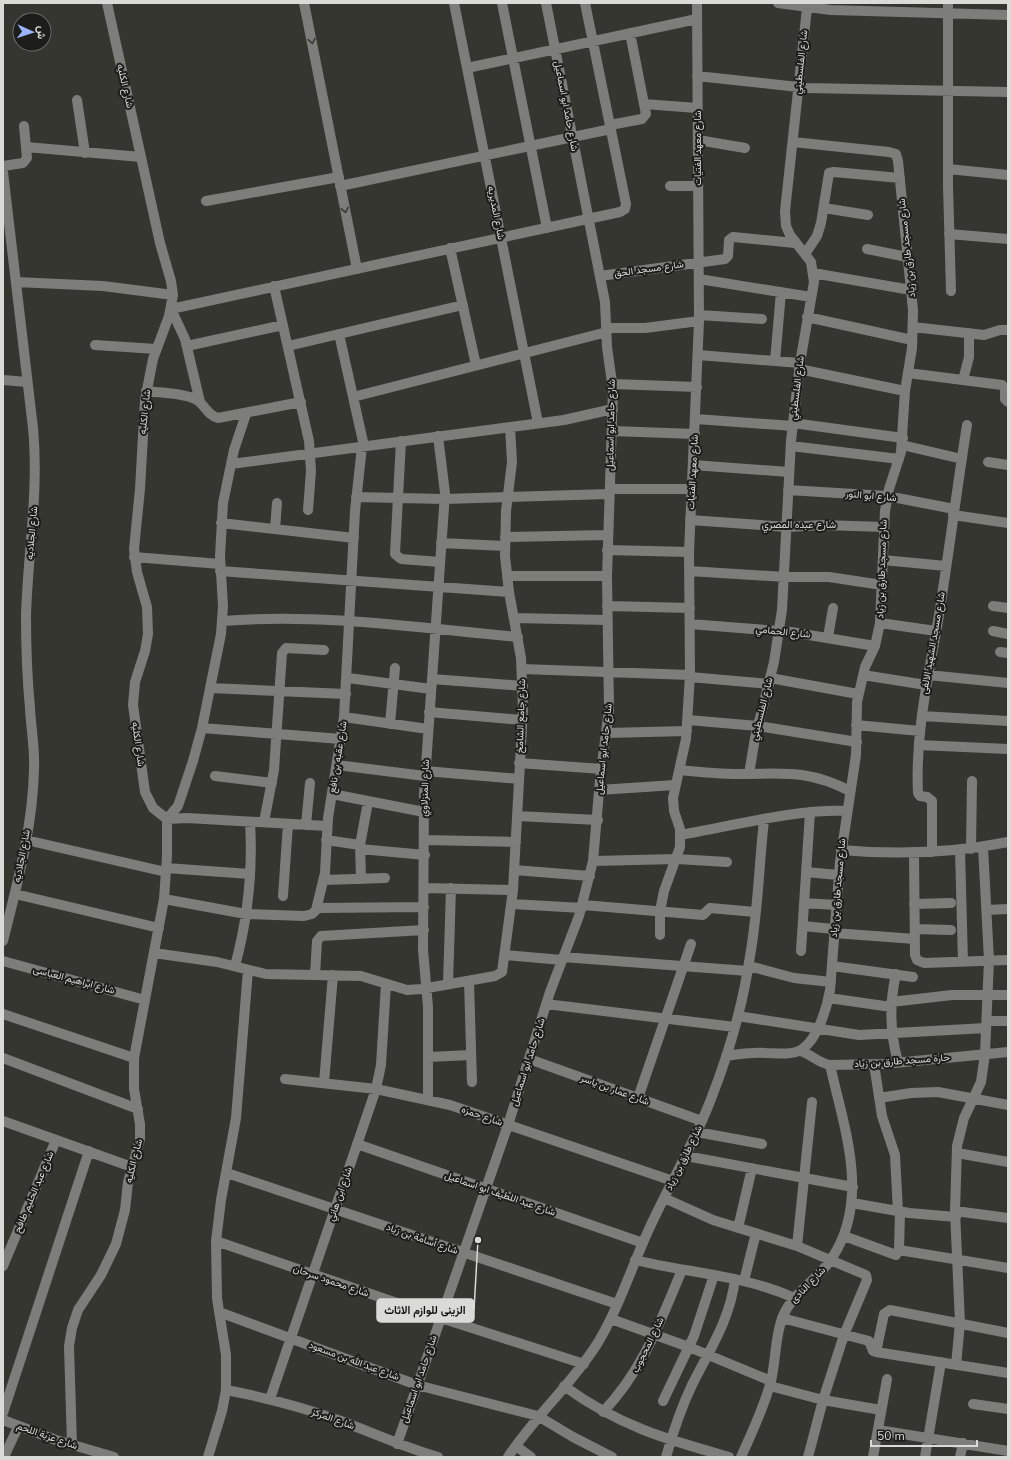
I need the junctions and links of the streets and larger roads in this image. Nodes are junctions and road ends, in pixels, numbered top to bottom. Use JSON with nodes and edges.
{"nodes":[{"id":1,"x":107,"y":3,"type":"edge"},
{"id":2,"x":304,"y":3,"type":"edge"},
{"id":3,"x":454,"y":3,"type":"edge"},
{"id":4,"x":502,"y":3,"type":"edge"},
{"id":5,"x":546,"y":3,"type":"edge"},
{"id":6,"x":585,"y":3,"type":"edge"},
{"id":7,"x":697,"y":3,"type":"edge"},
{"id":8,"x":778,"y":3,"type":"edge"},
{"id":9,"x":869,"y":7,"type":"edge"},
{"id":10,"x":807,"y":8,"type":"junction"},
{"id":11,"x":948,"y":8,"type":"edge"},
{"id":12,"x":1008,"y":15,"type":"edge"},
{"id":13,"x":697,"y":19,"type":"junction"},
{"id":14,"x":630,"y":33,"type":"junction"},
{"id":15,"x":592,"y":41,"type":"junction"},
{"id":16,"x":555,"y":49,"type":"junction"},
{"id":17,"x":513,"y":58,"type":"junction"},
{"id":18,"x":467,"y":68,"type":"junction"},
{"id":19,"x":697,"y":76,"type":"junction"},
{"id":20,"x":799,"y":88,"type":"junction"},
{"id":21,"x":948,"y":91,"type":"junction"},
{"id":22,"x":1008,"y":92,"type":"edge"},
{"id":23,"x":77,"y":100,"type":"dead end"},
{"id":24,"x":644,"y":104,"type":"junction"},
{"id":25,"x":698,"y":108,"type":"junction"},
{"id":26,"x":24,"y":126,"type":"dead end"},
{"id":27,"x":610,"y":127,"type":"junction"},
{"id":28,"x":572,"y":137,"type":"junction"},
{"id":29,"x":698,"y":140,"type":"junction"},
{"id":30,"x":793,"y":142,"type":"junction"},
{"id":31,"x":530,"y":146,"type":"junction"},
{"id":32,"x":26,"y":147,"type":"junction"},
{"id":33,"x":745,"y":148,"type":"dead end"},
{"id":34,"x":85,"y":152,"type":"junction"},
{"id":35,"x":484,"y":156,"type":"junction"},
{"id":36,"x":141,"y":158,"type":"junction"},
{"id":37,"x":3,"y":166,"type":"edge"},
{"id":38,"x":948,"y":169,"type":"junction"},
{"id":39,"x":3,"y":172,"type":"edge"},
{"id":40,"x":1008,"y":175,"type":"edge"},
{"id":41,"x":900,"y":178,"type":"junction"},
{"id":42,"x":340,"y":182,"type":"junction"},
{"id":43,"x":670,"y":186,"type":"dead end"},
{"id":44,"x":698,"y":186,"type":"junction"},
{"id":45,"x":206,"y":201,"type":"dead end"},
{"id":46,"x":824,"y":208,"type":"junction"},
{"id":47,"x":868,"y":215,"type":"dead end"},
{"id":48,"x":588,"y":219,"type":"junction"},
{"id":49,"x":547,"y":228,"type":"junction"},
{"id":50,"x":949,"y":234,"type":"junction"},
{"id":51,"x":501,"y":238,"type":"junction"},
{"id":52,"x":1008,"y":239,"type":"edge"},
{"id":53,"x":795,"y":243,"type":"junction"},
{"id":54,"x":450,"y":248,"type":"junction"},
{"id":55,"x":868,"y":249,"type":"dead end"},
{"id":56,"x":7,"y":250,"type":"edge"},
{"id":57,"x":805,"y":254,"type":"junction"},
{"id":58,"x":908,"y":257,"type":"junction"},
{"id":59,"x":699,"y":262,"type":"junction"},
{"id":60,"x":357,"y":269,"type":"junction"},
{"id":61,"x":813,"y":273,"type":"junction"},
{"id":62,"x":600,"y":276,"type":"junction"},
{"id":63,"x":699,"y":279,"type":"junction"},
{"id":64,"x":16,"y":282,"type":"junction"},
{"id":65,"x":274,"y":286,"type":"junction"},
{"id":66,"x":911,"y":290,"type":"junction"},
{"id":67,"x":951,"y":290,"type":"dead end"},
{"id":68,"x":781,"y":292,"type":"junction"},
{"id":69,"x":173,"y":295,"type":"junction"},
{"id":70,"x":811,"y":296,"type":"junction"},
{"id":71,"x":463,"y":305,"type":"junction"},
{"id":72,"x":171,"y":309,"type":"junction"},
{"id":73,"x":807,"y":317,"type":"junction"},
{"id":74,"x":699,"y":318,"type":"junction"},
{"id":75,"x":762,"y":319,"type":"dead end"},
{"id":76,"x":283,"y":325,"type":"junction"},
{"id":77,"x":913,"y":327,"type":"junction"},
{"id":78,"x":606,"y":330,"type":"junction"},
{"id":79,"x":1008,"y":330,"type":"edge"},
{"id":80,"x":969,"y":333,"type":"junction"},
{"id":81,"x":339,"y":334,"type":"junction"},
{"id":82,"x":912,"y":340,"type":"junction"},
{"id":83,"x":95,"y":345,"type":"dead end"},
{"id":84,"x":187,"y":346,"type":"junction"},
{"id":85,"x":288,"y":346,"type":"junction"},
{"id":86,"x":156,"y":349,"type":"junction"},
{"id":87,"x":524,"y":353,"type":"junction"},
{"id":88,"x":698,"y":355,"type":"junction"},
{"id":89,"x":775,"y":361,"type":"junction"},
{"id":90,"x":476,"y":366,"type":"junction"},
{"id":91,"x":800,"y":366,"type":"junction"},
{"id":92,"x":908,"y":373,"type":"junction"},
{"id":93,"x":3,"y":380,"type":"edge"},
{"id":94,"x":963,"y":380,"type":"junction"},
{"id":95,"x":27,"y":382,"type":"junction"},
{"id":96,"x":613,"y":384,"type":"junction"},
{"id":97,"x":697,"y":387,"type":"junction"},
{"id":98,"x":146,"y":391,"type":"junction"},
{"id":99,"x":905,"y":391,"type":"junction"},
{"id":100,"x":353,"y":397,"type":"junction"},
{"id":101,"x":200,"y":402,"type":"junction"},
{"id":102,"x":301,"y":402,"type":"junction"},
{"id":103,"x":1008,"y":402,"type":"edge"},
{"id":104,"x":613,"y":409,"type":"junction"},
{"id":105,"x":246,"y":414,"type":"junction"},
{"id":106,"x":696,"y":419,"type":"junction"},
{"id":107,"x":538,"y":423,"type":"junction"},
{"id":108,"x":793,"y":425,"type":"junction"},
{"id":109,"x":967,"y":425,"type":"dead end"},
{"id":110,"x":510,"y":427,"type":"junction"},
{"id":111,"x":612,"y":431,"type":"junction"},
{"id":112,"x":695,"y":434,"type":"junction"},
{"id":113,"x":438,"y":436,"type":"junction"},
{"id":114,"x":401,"y":441,"type":"junction"},
{"id":115,"x":903,"y":442,"type":"junction"},
{"id":116,"x":363,"y":446,"type":"junction"},
{"id":117,"x":791,"y":446,"type":"junction"},
{"id":118,"x":311,"y":453,"type":"junction"},
{"id":119,"x":900,"y":459,"type":"junction"},
{"id":120,"x":962,"y":459,"type":"junction"},
{"id":121,"x":988,"y":462,"type":"dead end"},
{"id":122,"x":231,"y":464,"type":"junction"},
{"id":123,"x":693,"y":465,"type":"junction"},
{"id":124,"x":1008,"y":465,"type":"edge"},
{"id":125,"x":789,"y":472,"type":"junction"},
{"id":126,"x":692,"y":489,"type":"junction"},
{"id":127,"x":788,"y":490,"type":"junction"},
{"id":128,"x":610,"y":492,"type":"junction"},
{"id":129,"x":887,"y":496,"type":"junction"},
{"id":130,"x":356,"y":497,"type":"junction"},
{"id":131,"x":398,"y":498,"type":"junction"},
{"id":132,"x":507,"y":498,"type":"junction"},
{"id":133,"x":444,"y":499,"type":"junction"},
{"id":134,"x":277,"y":503,"type":"dead end"},
{"id":135,"x":308,"y":510,"type":"dead end"},
{"id":136,"x":954,"y":512,"type":"junction"},
{"id":137,"x":690,"y":520,"type":"junction"},
{"id":138,"x":221,"y":523,"type":"junction"},
{"id":139,"x":1008,"y":523,"type":"edge"},
{"id":140,"x":786,"y":527,"type":"junction"},
{"id":141,"x":884,"y":527,"type":"junction"},
{"id":142,"x":275,"y":529,"type":"junction"},
{"id":143,"x":607,"y":535,"type":"junction"},
{"id":144,"x":354,"y":538,"type":"junction"},
{"id":145,"x":505,"y":541,"type":"junction"},
{"id":146,"x":441,"y":543,"type":"junction"},
{"id":147,"x":607,"y":550,"type":"junction"},
{"id":148,"x":689,"y":552,"type":"junction"},
{"id":149,"x":134,"y":557,"type":"junction"},
{"id":150,"x":883,"y":560,"type":"junction"},
{"id":151,"x":440,"y":562,"type":"junction"},
{"id":152,"x":946,"y":566,"type":"junction"},
{"id":153,"x":220,"y":567,"type":"junction"},
{"id":154,"x":689,"y":571,"type":"junction"},
{"id":155,"x":507,"y":576,"type":"junction"},
{"id":156,"x":606,"y":576,"type":"junction"},
{"id":157,"x":785,"y":577,"type":"junction"},
{"id":158,"x":353,"y":581,"type":"junction"},
{"id":159,"x":882,"y":585,"type":"junction"},
{"id":160,"x":438,"y":587,"type":"junction"},
{"id":161,"x":509,"y":592,"type":"junction"},
{"id":162,"x":607,"y":606,"type":"junction"},
{"id":163,"x":993,"y":606,"type":"dead end"},
{"id":164,"x":690,"y":608,"type":"junction"},
{"id":165,"x":833,"y":608,"type":"dead end"},
{"id":166,"x":1008,"y":608,"type":"edge"},
{"id":167,"x":514,"y":618,"type":"junction"},
{"id":168,"x":607,"y":620,"type":"junction"},
{"id":169,"x":223,"y":621,"type":"junction"},
{"id":170,"x":351,"y":621,"type":"junction"},
{"id":171,"x":880,"y":623,"type":"junction"},
{"id":172,"x":690,"y":624,"type":"junction"},
{"id":173,"x":435,"y":629,"type":"junction"},
{"id":174,"x":779,"y":630,"type":"junction"},
{"id":175,"x":936,"y":631,"type":"junction"},
{"id":176,"x":992,"y":631,"type":"dead end"},
{"id":177,"x":1008,"y":634,"type":"edge"},
{"id":178,"x":518,"y":637,"type":"junction"},
{"id":179,"x":828,"y":637,"type":"junction"},
{"id":180,"x":875,"y":646,"type":"junction"},
{"id":181,"x":324,"y":650,"type":"dead end"},
{"id":182,"x":395,"y":668,"type":"dead end"},
{"id":183,"x":522,"y":669,"type":"junction"},
{"id":184,"x":609,"y":671,"type":"junction"},
{"id":185,"x":863,"y":675,"type":"junction"},
{"id":186,"x":690,"y":676,"type":"junction"},
{"id":187,"x":348,"y":678,"type":"junction"},
{"id":188,"x":927,"y":680,"type":"junction"},
{"id":189,"x":769,"y":681,"type":"junction"},
{"id":190,"x":1008,"y":683,"type":"edge"},
{"id":191,"x":394,"y":684,"type":"junction"},
{"id":192,"x":431,"y":684,"type":"junction"},
{"id":193,"x":523,"y":686,"type":"junction"},
{"id":194,"x":210,"y":688,"type":"junction"},
{"id":195,"x":280,"y":692,"type":"junction"},
{"id":196,"x":346,"y":694,"type":"junction"},
{"id":197,"x":858,"y":694,"type":"junction"},
{"id":198,"x":429,"y":712,"type":"junction"},
{"id":199,"x":922,"y":716,"type":"junction"},
{"id":200,"x":344,"y":717,"type":"junction"},
{"id":201,"x":522,"y":720,"type":"junction"},
{"id":202,"x":688,"y":720,"type":"junction"},
{"id":203,"x":1008,"y":721,"type":"edge"},
{"id":204,"x":390,"y":724,"type":"junction"},
{"id":205,"x":856,"y":725,"type":"junction"},
{"id":206,"x":758,"y":726,"type":"junction"},
{"id":207,"x":202,"y":728,"type":"junction"},
{"id":208,"x":428,"y":730,"type":"junction"},
{"id":209,"x":920,"y":731,"type":"junction"},
{"id":210,"x":687,"y":732,"type":"junction"},
{"id":211,"x":607,"y":733,"type":"junction"},
{"id":212,"x":277,"y":734,"type":"junction"},
{"id":213,"x":341,"y":739,"type":"junction"},
{"id":214,"x":856,"y":742,"type":"junction"},
{"id":215,"x":919,"y":745,"type":"junction"},
{"id":216,"x":1008,"y":749,"type":"edge"},
{"id":217,"x":519,"y":763,"type":"junction"},
{"id":218,"x":337,"y":765,"type":"junction"},
{"id":219,"x":602,"y":769,"type":"junction"},
{"id":220,"x":680,"y":770,"type":"junction"},
{"id":221,"x":425,"y":773,"type":"junction"},
{"id":222,"x":749,"y":774,"type":"junction"},
{"id":223,"x":215,"y":776,"type":"dead end"},
{"id":224,"x":519,"y":779,"type":"junction"},
{"id":225,"x":972,"y":781,"type":"dead end"},
{"id":226,"x":272,"y":783,"type":"junction"},
{"id":227,"x":310,"y":783,"type":"dead end"},
{"id":228,"x":675,"y":785,"type":"junction"},
{"id":229,"x":599,"y":790,"type":"junction"},
{"id":230,"x":850,"y":791,"type":"junction"},
{"id":231,"x":332,"y":794,"type":"junction"},
{"id":232,"x":368,"y":802,"type":"junction"},
{"id":233,"x":846,"y":811,"type":"junction"},
{"id":234,"x":424,"y":812,"type":"junction"},
{"id":235,"x":810,"y":812,"type":"junction"},
{"id":236,"x":517,"y":816,"type":"junction"},
{"id":237,"x":167,"y":819,"type":"junction"},
{"id":238,"x":598,"y":820,"type":"junction"},
{"id":239,"x":764,"y":820,"type":"junction"},
{"id":240,"x":250,"y":822,"type":"junction"},
{"id":241,"x":264,"y":822,"type":"junction"},
{"id":242,"x":288,"y":824,"type":"junction"},
{"id":243,"x":306,"y":825,"type":"junction"},
{"id":244,"x":327,"y":826,"type":"junction"},
{"id":245,"x":680,"y":835,"type":"junction"},
{"id":246,"x":26,"y":840,"type":"junction"},
{"id":247,"x":326,"y":840,"type":"junction"},
{"id":248,"x":424,"y":840,"type":"junction"},
{"id":249,"x":516,"y":842,"type":"junction"},
{"id":250,"x":1008,"y":842,"type":"edge"},
{"id":251,"x":360,"y":847,"type":"junction"},
{"id":252,"x":983,"y":847,"type":"junction"},
{"id":253,"x":971,"y":849,"type":"junction"},
{"id":254,"x":841,"y":850,"type":"junction"},
{"id":255,"x":960,"y":850,"type":"junction"},
{"id":256,"x":932,"y":852,"type":"junction"},
{"id":257,"x":914,"y":853,"type":"junction"},
{"id":258,"x":425,"y":856,"type":"junction"},
{"id":259,"x":676,"y":859,"type":"junction"},
{"id":260,"x":593,"y":861,"type":"junction"},
{"id":261,"x":727,"y":862,"type":"dead end"},
{"id":262,"x":166,"y":870,"type":"junction"},
{"id":263,"x":514,"y":870,"type":"junction"},
{"id":264,"x":806,"y":872,"type":"junction"},
{"id":265,"x":250,"y":874,"type":"junction"},
{"id":266,"x":838,"y":875,"type":"junction"},
{"id":267,"x":590,"y":876,"type":"junction"},
{"id":268,"x":385,"y":878,"type":"dead end"},
{"id":269,"x":362,"y":879,"type":"junction"},
{"id":270,"x":324,"y":880,"type":"junction"},
{"id":271,"x":424,"y":888,"type":"junction"},
{"id":272,"x":451,"y":888,"type":"junction"},
{"id":273,"x":513,"y":890,"type":"junction"},
{"id":274,"x":15,"y":894,"type":"junction"},
{"id":275,"x":283,"y":896,"type":"dead end"},
{"id":276,"x":164,"y":899,"type":"junction"},
{"id":277,"x":804,"y":903,"type":"junction"},
{"id":278,"x":951,"y":903,"type":"dead end"},
{"id":279,"x":512,"y":904,"type":"junction"},
{"id":280,"x":914,"y":904,"type":"junction"},
{"id":281,"x":836,"y":905,"type":"junction"},
{"id":282,"x":424,"y":906,"type":"junction"},
{"id":283,"x":582,"y":907,"type":"junction"},
{"id":284,"x":317,"y":908,"type":"junction"},
{"id":285,"x":1008,"y":909,"type":"edge"},
{"id":286,"x":987,"y":910,"type":"junction"},
{"id":287,"x":660,"y":911,"type":"junction"},
{"id":288,"x":755,"y":912,"type":"junction"},
{"id":289,"x":246,"y":914,"type":"junction"},
{"id":290,"x":803,"y":926,"type":"junction"},
{"id":291,"x":159,"y":928,"type":"junction"},
{"id":292,"x":424,"y":930,"type":"junction"},
{"id":293,"x":951,"y":930,"type":"dead end"},
{"id":294,"x":834,"y":931,"type":"junction"},
{"id":295,"x":915,"y":934,"type":"junction"},
{"id":296,"x":660,"y":935,"type":"dead end"},
{"id":297,"x":3,"y":941,"type":"edge"},
{"id":298,"x":691,"y":944,"type":"dead end"},
{"id":299,"x":801,"y":951,"type":"dead end"},
{"id":300,"x":154,"y":952,"type":"junction"},
{"id":301,"x":505,"y":955,"type":"junction"},
{"id":302,"x":563,"y":959,"type":"junction"},
{"id":303,"x":989,"y":960,"type":"junction"},
{"id":304,"x":1008,"y":960,"type":"edge"},
{"id":305,"x":3,"y":961,"type":"edge"},
{"id":306,"x":963,"y":962,"type":"junction"},
{"id":307,"x":235,"y":966,"type":"junction"},
{"id":308,"x":684,"y":966,"type":"junction"},
{"id":309,"x":832,"y":966,"type":"junction"},
{"id":310,"x":748,"y":969,"type":"junction"},
{"id":311,"x":248,"y":970,"type":"junction"},
{"id":312,"x":896,"y":974,"type":"junction"},
{"id":313,"x":315,"y":975,"type":"junction"},
{"id":314,"x":333,"y":975,"type":"junction"},
{"id":315,"x":914,"y":976,"type":"dead end"},
{"id":316,"x":469,"y":981,"type":"junction"},
{"id":317,"x":831,"y":982,"type":"junction"},
{"id":318,"x":386,"y":984,"type":"junction"},
{"id":319,"x":448,"y":984,"type":"junction"},
{"id":320,"x":426,"y":988,"type":"junction"},
{"id":321,"x":1008,"y":995,"type":"edge"},
{"id":322,"x":987,"y":996,"type":"junction"},
{"id":323,"x":829,"y":998,"type":"junction"},
{"id":324,"x":145,"y":1000,"type":"junction"},
{"id":325,"x":546,"y":1004,"type":"junction"},
{"id":326,"x":891,"y":1004,"type":"junction"},
{"id":327,"x":3,"y":1014,"type":"edge"},
{"id":328,"x":738,"y":1016,"type":"junction"},
{"id":329,"x":666,"y":1019,"type":"junction"},
{"id":330,"x":1008,"y":1021,"type":"edge"},
{"id":331,"x":986,"y":1024,"type":"junction"},
{"id":332,"x":735,"y":1027,"type":"junction"},
{"id":333,"x":818,"y":1028,"type":"junction"},
{"id":334,"x":892,"y":1034,"type":"junction"},
{"id":335,"x":800,"y":1051,"type":"junction"},
{"id":336,"x":1008,"y":1052,"type":"edge"},
{"id":337,"x":986,"y":1054,"type":"junction"},
{"id":338,"x":471,"y":1055,"type":"junction"},
{"id":339,"x":726,"y":1056,"type":"junction"},
{"id":340,"x":428,"y":1057,"type":"junction"},
{"id":341,"x":3,"y":1058,"type":"edge"},
{"id":342,"x":134,"y":1058,"type":"junction"},
{"id":343,"x":529,"y":1059,"type":"junction"},
{"id":344,"x":898,"y":1062,"type":"junction"},
{"id":345,"x":874,"y":1064,"type":"junction"},
{"id":346,"x":830,"y":1065,"type":"junction"},
{"id":347,"x":285,"y":1079,"type":"dead end"},
{"id":348,"x":472,"y":1082,"type":"dead end"},
{"id":349,"x":324,"y":1083,"type":"junction"},
{"id":350,"x":376,"y":1089,"type":"junction"},
{"id":351,"x":638,"y":1098,"type":"junction"},
{"id":352,"x":879,"y":1098,"type":"junction"},
{"id":353,"x":973,"y":1099,"type":"junction"},
{"id":354,"x":428,"y":1100,"type":"junction"},
{"id":355,"x":812,"y":1102,"type":"dead end"},
{"id":356,"x":1008,"y":1105,"type":"edge"},
{"id":357,"x":138,"y":1109,"type":"junction"},
{"id":358,"x":3,"y":1121,"type":"edge"},
{"id":359,"x":702,"y":1121,"type":"junction"},
{"id":360,"x":508,"y":1125,"type":"junction"},
{"id":361,"x":697,"y":1132,"type":"junction"},
{"id":362,"x":56,"y":1140,"type":"junction"},
{"id":363,"x":357,"y":1144,"type":"junction"},
{"id":364,"x":762,"y":1144,"type":"dead end"},
{"id":365,"x":89,"y":1151,"type":"junction"},
{"id":366,"x":957,"y":1153,"type":"junction"},
{"id":367,"x":686,"y":1156,"type":"junction"},
{"id":368,"x":1008,"y":1162,"type":"edge"},
{"id":369,"x":132,"y":1166,"type":"junction"},
{"id":370,"x":752,"y":1168,"type":"junction"},
{"id":371,"x":227,"y":1173,"type":"junction"},
{"id":372,"x":806,"y":1178,"type":"junction"},
{"id":373,"x":673,"y":1181,"type":"junction"},
{"id":374,"x":853,"y":1187,"type":"junction"},
{"id":375,"x":485,"y":1188,"type":"junction"},
{"id":376,"x":664,"y":1198,"type":"junction"},
{"id":377,"x":852,"y":1203,"type":"junction"},
{"id":378,"x":334,"y":1209,"type":"junction"},
{"id":379,"x":899,"y":1212,"type":"junction"},
{"id":380,"x":956,"y":1214,"type":"junction"},
{"id":381,"x":1008,"y":1218,"type":"edge"},
{"id":382,"x":738,"y":1228,"type":"junction"},
{"id":383,"x":756,"y":1233,"type":"junction"},
{"id":384,"x":844,"y":1236,"type":"junction"},
{"id":385,"x":216,"y":1241,"type":"junction"},
{"id":386,"x":643,"y":1243,"type":"junction"},
{"id":387,"x":797,"y":1246,"type":"junction"},
{"id":388,"x":899,"y":1250,"type":"junction"},
{"id":389,"x":463,"y":1252,"type":"junction"},
{"id":390,"x":635,"y":1260,"type":"junction"},
{"id":391,"x":831,"y":1260,"type":"junction"},
{"id":392,"x":957,"y":1260,"type":"junction"},
{"id":393,"x":3,"y":1265,"type":"edge"},
{"id":394,"x":1008,"y":1268,"type":"edge"},
{"id":395,"x":682,"y":1270,"type":"junction"},
{"id":396,"x":312,"y":1274,"type":"junction"},
{"id":397,"x":714,"y":1275,"type":"junction"},
{"id":398,"x":740,"y":1280,"type":"junction"},
{"id":399,"x":794,"y":1298,"type":"junction"},
{"id":400,"x":616,"y":1304,"type":"junction"},
{"id":401,"x":219,"y":1312,"type":"junction"},
{"id":402,"x":440,"y":1318,"type":"junction"},
{"id":403,"x":782,"y":1318,"type":"junction"},
{"id":404,"x":611,"y":1319,"type":"junction"},
{"id":405,"x":960,"y":1323,"type":"junction"},
{"id":406,"x":1008,"y":1333,"type":"edge"},
{"id":407,"x":654,"y":1335,"type":"junction"},
{"id":408,"x":844,"y":1335,"type":"junction"},
{"id":409,"x":291,"y":1338,"type":"junction"},
{"id":410,"x":689,"y":1347,"type":"junction"},
{"id":411,"x":876,"y":1352,"type":"junction"},
{"id":412,"x":708,"y":1355,"type":"junction"},
{"id":413,"x":940,"y":1362,"type":"junction"},
{"id":414,"x":584,"y":1364,"type":"junction"},
{"id":415,"x":956,"y":1365,"type":"junction"},
{"id":416,"x":1008,"y":1373,"type":"edge"},
{"id":417,"x":887,"y":1379,"type":"dead end"},
{"id":418,"x":770,"y":1383,"type":"junction"},
{"id":419,"x":417,"y":1385,"type":"junction"},
{"id":420,"x":564,"y":1386,"type":"junction"},
{"id":421,"x":226,"y":1390,"type":"junction"},
{"id":422,"x":270,"y":1399,"type":"junction"},
{"id":423,"x":823,"y":1400,"type":"junction"},
{"id":424,"x":664,"y":1401,"type":"dead end"},
{"id":425,"x":973,"y":1404,"type":"dead end"},
{"id":426,"x":1008,"y":1409,"type":"edge"},
{"id":427,"x":881,"y":1410,"type":"junction"},
{"id":428,"x":603,"y":1412,"type":"junction"},
{"id":429,"x":3,"y":1413,"type":"edge"},
{"id":430,"x":538,"y":1416,"type":"junction"},
{"id":431,"x":3,"y":1420,"type":"edge"},
{"id":432,"x":18,"y":1427,"type":"junction"},
{"id":433,"x":878,"y":1430,"type":"junction"},
{"id":434,"x":929,"y":1438,"type":"junction"},
{"id":435,"x":671,"y":1441,"type":"junction"},
{"id":436,"x":963,"y":1443,"type":"junction"},
{"id":437,"x":397,"y":1444,"type":"junction"},
{"id":438,"x":72,"y":1445,"type":"junction"},
{"id":439,"x":516,"y":1446,"type":"junction"},
{"id":440,"x":1008,"y":1451,"type":"edge"},
{"id":441,"x":4,"y":1457,"type":"edge"},
{"id":442,"x":114,"y":1457,"type":"edge"},
{"id":443,"x":208,"y":1457,"type":"edge"},
{"id":444,"x":438,"y":1457,"type":"edge"},
{"id":445,"x":508,"y":1457,"type":"edge"},
{"id":446,"x":531,"y":1457,"type":"edge"},
{"id":447,"x":612,"y":1457,"type":"edge"},
{"id":448,"x":666,"y":1457,"type":"edge"},
{"id":449,"x":729,"y":1457,"type":"edge"},
{"id":450,"x":741,"y":1457,"type":"edge"},
{"id":451,"x":808,"y":1457,"type":"edge"},
{"id":452,"x":873,"y":1457,"type":"edge"},
{"id":453,"x":925,"y":1457,"type":"edge"},
{"id":454,"x":960,"y":1457,"type":"edge"}],
"edges":[{"from":1,"to":36,"type":"street","name":"شارع الكليه"},
{"from":2,"to":42,"type":"street","one_way":true},
{"from":3,"to":18,"type":"street","name":"شارع المديريه"},
{"from":4,"to":17,"type":"street"},
{"from":5,"to":16,"type":"street","name":"شارع حامد ابو اسماعيل"},
{"from":6,"to":15,"type":"street"},
{"from":7,"to":13,"type":"street","name":"شارع معهد الفتيات"},
{"from":8,"to":10,"type":"street"},
{"from":9,"to":10,"type":"street"},
{"from":9,"to":11,"type":"street"},
{"from":10,"to":20,"type":"street","name":"شارع الفلسطيني"},
{"from":11,"to":12,"type":"street"},
{"from":11,"to":21,"type":"street"},
{"from":13,"to":14,"type":"street"},
{"from":13,"to":19,"type":"street","name":"شارع معهد الفتيات"},
{"from":14,"to":15,"type":"street"},
{"from":14,"to":24,"type":"street"},
{"from":15,"to":16,"type":"street"},
{"from":15,"to":27,"type":"street"},
{"from":16,"to":17,"type":"street"},
{"from":16,"to":28,"type":"street","name":"شارع حامد ابو اسماعيل"},
{"from":17,"to":18,"type":"street"},
{"from":17,"to":31,"type":"street"},
{"from":18,"to":35,"type":"street","name":"شارع المديريه"},
{"from":19,"to":20,"type":"street"},
{"from":19,"to":25,"type":"street","name":"شارع معهد الفتيات"},
{"from":20,"to":21,"type":"street"},
{"from":20,"to":30,"type":"street","name":"شارع الفلسطيني"},
{"from":21,"to":22,"type":"street"},
{"from":21,"to":38,"type":"street"},
{"from":23,"to":34,"type":"street"},
{"from":24,"to":25,"type":"street"},
{"from":24,"to":27,"type":"street"},
{"from":25,"to":29,"type":"street","name":"شارع معهد الفتيات"},
{"from":26,"to":32,"type":"street"},
{"from":27,"to":28,"type":"street"},
{"from":27,"to":48,"type":"street"},
{"from":28,"to":31,"type":"street"},
{"from":28,"to":48,"type":"street","name":"شارع حامد ابو اسماعيل"},
{"from":29,"to":33,"type":"street"},
{"from":29,"to":44,"type":"street","name":"شارع معهد الفتيات"},
{"from":30,"to":41,"type":"street","name":"شارع مسجد طارق بن زياد"},
{"from":30,"to":53,"type":"street","name":"شارع الفلسطيني"},
{"from":31,"to":35,"type":"street"},
{"from":31,"to":49,"type":"street"},
{"from":32,"to":34,"type":"street"},
{"from":32,"to":37,"type":"street"},
{"from":34,"to":36,"type":"street"},
{"from":35,"to":42,"type":"street"},
{"from":35,"to":51,"type":"street","name":"شارع المديريه"},
{"from":36,"to":69,"type":"street","name":"شارع الكليه"},
{"from":38,"to":40,"type":"street"},
{"from":38,"to":50,"type":"street"},
{"from":39,"to":56,"type":"street","name":"شارع الجلاديه"},
{"from":41,"to":46,"type":"street"},
{"from":41,"to":58,"type":"street","name":"شارع مسجد طارق بن زياد"},
{"from":42,"to":45,"type":"street"},
{"from":42,"to":60,"type":"street","one_way":true},
{"from":43,"to":44,"type":"street"},
{"from":44,"to":59,"type":"street","name":"شارع معهد الفتيات"},
{"from":46,"to":47,"type":"street"},
{"from":46,"to":57,"type":"street"},
{"from":48,"to":49,"type":"street"},
{"from":48,"to":62,"type":"street","name":"شارع حامد ابو اسماعيل"},
{"from":49,"to":51,"type":"street"},
{"from":50,"to":52,"type":"street"},
{"from":50,"to":67,"type":"street"},
{"from":51,"to":54,"type":"street"},
{"from":51,"to":87,"type":"street","name":"شارع المديريه"},
{"from":53,"to":57,"type":"street","name":"شارع الفلسطيني"},
{"from":53,"to":59,"type":"street","name":"شارع مسجد الحق"},
{"from":54,"to":60,"type":"street"},
{"from":54,"to":71,"type":"street"},
{"from":55,"to":58,"type":"street"},
{"from":56,"to":64,"type":"street","name":"شارع الجلاديه"},
{"from":57,"to":61,"type":"street","name":"شارع الفلسطيني"},
{"from":58,"to":66,"type":"street","name":"شارع مسجد طارق بن زياد"},
{"from":59,"to":62,"type":"street","name":"شارع مسجد الحق"},
{"from":59,"to":63,"type":"street","name":"شارع معهد الفتيات"},
{"from":60,"to":65,"type":"street"},
{"from":61,"to":66,"type":"street"},
{"from":61,"to":70,"type":"street","name":"شارع الفلسطيني"},
{"from":62,"to":78,"type":"street","name":"شارع حامد ابو اسماعيل"},
{"from":63,"to":68,"type":"street"},
{"from":63,"to":74,"type":"street","name":"شارع معهد الفتيات"},
{"from":64,"to":69,"type":"street"},
{"from":64,"to":95,"type":"street","name":"شارع الجلاديه"},
{"from":65,"to":72,"type":"street"},
{"from":65,"to":76,"type":"street"},
{"from":66,"to":77,"type":"street","name":"شارع مسجد طارق بن زياد"},
{"from":68,"to":70,"type":"street"},
{"from":68,"to":89,"type":"street"},
{"from":69,"to":72,"type":"street","name":"شارع الكليه"},
{"from":70,"to":73,"type":"street","name":"شارع الفلسطيني"},
{"from":71,"to":81,"type":"street"},
{"from":71,"to":90,"type":"street"},
{"from":72,"to":84,"type":"street"},
{"from":72,"to":86,"type":"street","name":"شارع الكليه"},
{"from":73,"to":82,"type":"street"},
{"from":73,"to":91,"type":"street","name":"شارع الفلسطيني"},
{"from":74,"to":75,"type":"street"},
{"from":74,"to":78,"type":"street"},
{"from":74,"to":88,"type":"street","name":"شارع معهد الفتيات"},
{"from":76,"to":84,"type":"street"},
{"from":76,"to":85,"type":"street"},
{"from":77,"to":80,"type":"street"},
{"from":77,"to":82,"type":"street","name":"شارع مسجد طارق بن زياد"},
{"from":78,"to":87,"type":"street"},
{"from":78,"to":96,"type":"street","name":"شارع حامد ابو اسماعيل"},
{"from":79,"to":80,"type":"street"},
{"from":80,"to":94,"type":"street"},
{"from":81,"to":85,"type":"street"},
{"from":81,"to":100,"type":"street","name":"شارع عقبه بن نافع"},
{"from":82,"to":92,"type":"street","name":"شارع مسجد طارق بن زياد"},
{"from":83,"to":86,"type":"street"},
{"from":84,"to":101,"type":"street"},
{"from":85,"to":102,"type":"street"},
{"from":86,"to":98,"type":"street","name":"شارع الكليه"},
{"from":87,"to":90,"type":"street"},
{"from":87,"to":107,"type":"street","name":"شارع المديريه"},
{"from":88,"to":89,"type":"street"},
{"from":88,"to":97,"type":"street","name":"شارع معهد الفتيات"},
{"from":89,"to":91,"type":"street"},
{"from":90,"to":100,"type":"street"},
{"from":91,"to":99,"type":"street"},
{"from":91,"to":108,"type":"street","name":"شارع الفلسطيني"},
{"from":92,"to":94,"type":"street"},
{"from":92,"to":99,"type":"street","name":"شارع مسجد طارق بن زياد"},
{"from":93,"to":95,"type":"street"},
{"from":94,"to":103,"type":"street"},
{"from":95,"to":246,"type":"street","name":"شارع الجلاديه"},
{"from":96,"to":97,"type":"street"},
{"from":96,"to":104,"type":"street","name":"شارع حامد ابو اسماعيل"},
{"from":97,"to":106,"type":"street","name":"شارع معهد الفتيات"},
{"from":98,"to":101,"type":"street"},
{"from":98,"to":149,"type":"street","name":"شارع الكليه"},
{"from":99,"to":115,"type":"street","name":"شارع مسجد طارق بن زياد"},
{"from":100,"to":116,"type":"street","name":"شارع عقبه بن نافع"},
{"from":101,"to":105,"type":"street"},
{"from":102,"to":105,"type":"street"},
{"from":102,"to":118,"type":"street"},
{"from":104,"to":107,"type":"street"},
{"from":104,"to":111,"type":"street","name":"شارع حامد ابو اسماعيل"},
{"from":105,"to":122,"type":"street"},
{"from":106,"to":108,"type":"street"},
{"from":106,"to":112,"type":"street","name":"شارع معهد الفتيات"},
{"from":107,"to":110,"type":"street"},
{"from":108,"to":115,"type":"street"},
{"from":108,"to":117,"type":"street","name":"شارع الفلسطيني"},
{"from":109,"to":120,"type":"street","name":"شارع مسجد الشهيد الالفى"},
{"from":110,"to":113,"type":"street"},
{"from":110,"to":132,"type":"street","name":"شارع جامع الشامخ"},
{"from":111,"to":112,"type":"street"},
{"from":111,"to":128,"type":"street","name":"شارع حامد ابو اسماعيل"},
{"from":112,"to":123,"type":"street","name":"شارع معهد الفتيات"},
{"from":113,"to":114,"type":"street"},
{"from":113,"to":133,"type":"street","name":"شارع المنزلاوي"},
{"from":114,"to":116,"type":"street"},
{"from":114,"to":131,"type":"street"},
{"from":115,"to":119,"type":"street","name":"شارع مسجد طارق بن زياد"},
{"from":115,"to":120,"type":"street"},
{"from":116,"to":118,"type":"street"},
{"from":116,"to":130,"type":"street","name":"شارع عقبه بن نافع"},
{"from":117,"to":119,"type":"street"},
{"from":117,"to":125,"type":"street","name":"شارع الفلسطيني"},
{"from":118,"to":122,"type":"street"},
{"from":118,"to":135,"type":"street"},
{"from":119,"to":129,"type":"street","name":"شارع مسجد طارق بن زياد"},
{"from":120,"to":136,"type":"street","name":"شارع مسجد الشهيد الالفى"},
{"from":121,"to":124,"type":"street"},
{"from":122,"to":138,"type":"street"},
{"from":123,"to":125,"type":"street"},
{"from":123,"to":126,"type":"street","name":"شارع معهد الفتيات"},
{"from":125,"to":127,"type":"street","name":"شارع الفلسطيني"},
{"from":126,"to":128,"type":"street"},
{"from":126,"to":137,"type":"street","name":"شارع معهد الفتيات"},
{"from":127,"to":129,"type":"street","name":"شارع ابو النور"},
{"from":127,"to":140,"type":"street","name":"شارع الفلسطيني"},
{"from":128,"to":132,"type":"street"},
{"from":128,"to":143,"type":"street","name":"شارع حامد ابو اسماعيل"},
{"from":129,"to":136,"type":"street","name":"شارع ابو النور"},
{"from":129,"to":141,"type":"street","name":"شارع مسجد طارق بن زياد"},
{"from":130,"to":131,"type":"street"},
{"from":130,"to":144,"type":"street","name":"شارع عقبه بن نافع"},
{"from":131,"to":133,"type":"street"},
{"from":131,"to":151,"type":"street"},
{"from":132,"to":133,"type":"street"},
{"from":132,"to":145,"type":"street","name":"شارع جامع الشامخ"},
{"from":133,"to":146,"type":"street","name":"شارع المنزلاوي"},
{"from":134,"to":142,"type":"street"},
{"from":136,"to":139,"type":"street","name":"شارع ابو النور"},
{"from":136,"to":152,"type":"street","name":"شارع مسجد الشهيد الالفى"},
{"from":137,"to":140,"type":"street","name":"شارع عبده المصري"},
{"from":137,"to":148,"type":"street","name":"شارع معهد الفتيات"},
{"from":138,"to":142,"type":"street"},
{"from":138,"to":153,"type":"street"},
{"from":140,"to":141,"type":"street","name":"شارع عبده المصري"},
{"from":140,"to":157,"type":"street","name":"شارع الفلسطيني"},
{"from":141,"to":150,"type":"street","name":"شارع مسجد طارق بن زياد"},
{"from":142,"to":144,"type":"street"},
{"from":143,"to":145,"type":"street"},
{"from":143,"to":147,"type":"street","name":"شارع حامد ابو اسماعيل"},
{"from":144,"to":158,"type":"street","name":"شارع عقبه بن نافع"},
{"from":145,"to":146,"type":"street"},
{"from":145,"to":155,"type":"street","name":"شارع جامع الشامخ"},
{"from":146,"to":151,"type":"street","name":"شارع المنزلاوي"},
{"from":147,"to":148,"type":"street"},
{"from":147,"to":156,"type":"street","name":"شارع حامد ابو اسماعيل"},
{"from":148,"to":154,"type":"street","name":"شارع معهد الفتيات"},
{"from":149,"to":153,"type":"street"},
{"from":149,"to":237,"type":"street","name":"شارع الكليه"},
{"from":150,"to":152,"type":"street"},
{"from":150,"to":159,"type":"street","name":"شارع مسجد طارق بن زياد"},
{"from":151,"to":160,"type":"street","name":"شارع المنزلاوي"},
{"from":152,"to":175,"type":"street","name":"شارع مسجد الشهيد الالفى"},
{"from":153,"to":158,"type":"street"},
{"from":153,"to":169,"type":"street"},
{"from":154,"to":157,"type":"street"},
{"from":154,"to":164,"type":"street","name":"شارع معهد الفتيات"},
{"from":155,"to":156,"type":"street"},
{"from":155,"to":161,"type":"street","name":"شارع جامع الشامخ"},
{"from":156,"to":162,"type":"street","name":"شارع حامد ابو اسماعيل"},
{"from":157,"to":159,"type":"street"},
{"from":157,"to":174,"type":"street","name":"شارع الفلسطيني"},
{"from":158,"to":160,"type":"street"},
{"from":158,"to":170,"type":"street","name":"شارع عقبه بن نافع"},
{"from":159,"to":171,"type":"street","name":"شارع مسجد طارق بن زياد"},
{"from":160,"to":161,"type":"street"},
{"from":160,"to":173,"type":"street","name":"شارع المنزلاوي"},
{"from":161,"to":167,"type":"street","name":"شارع جامع الشامخ"},
{"from":162,"to":164,"type":"street"},
{"from":162,"to":168,"type":"street","name":"شارع حامد ابو اسماعيل"},
{"from":163,"to":166,"type":"street"},
{"from":164,"to":172,"type":"street","name":"شارع معهد الفتيات"},
{"from":165,"to":179,"type":"street"},
{"from":167,"to":168,"type":"street"},
{"from":167,"to":178,"type":"street","name":"شارع جامع الشامخ"},
{"from":168,"to":184,"type":"street","name":"شارع حامد ابو اسماعيل"},
{"from":169,"to":170,"type":"street"},
{"from":169,"to":194,"type":"street"},
{"from":170,"to":173,"type":"street"},
{"from":170,"to":187,"type":"street","name":"شارع عقبه بن نافع"},
{"from":171,"to":175,"type":"street"},
{"from":171,"to":180,"type":"street","name":"شارع مسجد طارق بن زياد"},
{"from":172,"to":174,"type":"street","name":"شارع الحمامي"},
{"from":172,"to":186,"type":"street","name":"شارع معهد الفتيات"},
{"from":173,"to":178,"type":"street"},
{"from":173,"to":192,"type":"street","name":"شارع المنزلاوي"},
{"from":174,"to":179,"type":"street","name":"شارع الحمامي"},
{"from":174,"to":189,"type":"street","name":"شارع الفلسطيني"},
{"from":175,"to":188,"type":"street","name":"شارع مسجد الشهيد الالفى"},
{"from":176,"to":177,"type":"street"},
{"from":178,"to":183,"type":"street","name":"شارع جامع الشامخ"},
{"from":179,"to":180,"type":"street","name":"شارع الحمامي"},
{"from":180,"to":185,"type":"street","name":"شارع مسجد طارق بن زياد"},
{"from":181,"to":195,"type":"street"},
{"from":182,"to":191,"type":"street"},
{"from":183,"to":184,"type":"street"},
{"from":183,"to":193,"type":"street","name":"شارع جامع الشامخ"},
{"from":184,"to":186,"type":"street"},
{"from":184,"to":211,"type":"street","name":"شارع حامد ابو اسماعيل"},
{"from":185,"to":188,"type":"street"},
{"from":185,"to":197,"type":"street","name":"شارع مسجد طارق بن زياد"},
{"from":186,"to":189,"type":"street"},
{"from":186,"to":202,"type":"street","name":"شارع معهد الفتيات"},
{"from":187,"to":191,"type":"street"},
{"from":187,"to":196,"type":"street","name":"شارع عقبه بن نافع"},
{"from":188,"to":190,"type":"street"},
{"from":188,"to":199,"type":"street","name":"شارع مسجد الشهيد الالفى"},
{"from":189,"to":197,"type":"street"},
{"from":189,"to":206,"type":"street","name":"شارع الفلسطيني"},
{"from":191,"to":192,"type":"street"},
{"from":191,"to":204,"type":"street"},
{"from":192,"to":193,"type":"street"},
{"from":192,"to":198,"type":"street","name":"شارع المنزلاوي"},
{"from":193,"to":201,"type":"street","name":"شارع جامع الشامخ"},
{"from":194,"to":195,"type":"street"},
{"from":194,"to":207,"type":"street"},
{"from":195,"to":196,"type":"street"},
{"from":195,"to":212,"type":"street"},
{"from":196,"to":200,"type":"street","name":"شارع عقبه بن نافع"},
{"from":197,"to":205,"type":"street","name":"شارع مسجد طارق بن زياد"},
{"from":198,"to":201,"type":"street"},
{"from":198,"to":208,"type":"street","name":"شارع المنزلاوي"},
{"from":199,"to":203,"type":"street"},
{"from":199,"to":209,"type":"street","name":"شارع مسجد الشهيد الالفى"},
{"from":200,"to":204,"type":"street"},
{"from":200,"to":213,"type":"street","name":"شارع عقبه بن نافع"},
{"from":201,"to":217,"type":"street","name":"شارع جامع الشامخ"},
{"from":202,"to":206,"type":"street"},
{"from":202,"to":210,"type":"street","name":"شارع معهد الفتيات"},
{"from":204,"to":208,"type":"street"},
{"from":205,"to":209,"type":"street"},
{"from":205,"to":214,"type":"street","name":"شارع مسجد طارق بن زياد"},
{"from":206,"to":214,"type":"street"},
{"from":206,"to":222,"type":"street","name":"شارع الفلسطيني"},
{"from":207,"to":212,"type":"street"},
{"from":207,"to":237,"type":"street"},
{"from":208,"to":221,"type":"street","name":"شارع المنزلاوي"},
{"from":209,"to":215,"type":"street","name":"شارع مسجد الشهيد الالفى"},
{"from":210,"to":211,"type":"street"},
{"from":210,"to":220,"type":"street","name":"شارع معهد الفتيات"},
{"from":211,"to":219,"type":"street","name":"شارع حامد ابو اسماعيل"},
{"from":212,"to":213,"type":"street"},
{"from":212,"to":226,"type":"street"},
{"from":213,"to":218,"type":"street","name":"شارع عقبه بن نافع"},
{"from":214,"to":230,"type":"street","name":"شارع مسجد طارق بن زياد"},
{"from":215,"to":216,"type":"street"},
{"from":215,"to":256,"type":"street","name":"شارع مسجد الشهيد الالفى"},
{"from":217,"to":219,"type":"street"},
{"from":217,"to":224,"type":"street","name":"شارع جامع الشامخ"},
{"from":218,"to":221,"type":"street"},
{"from":218,"to":231,"type":"street","name":"شارع عقبه بن نافع"},
{"from":219,"to":229,"type":"street","name":"شارع حامد ابو اسماعيل"},
{"from":220,"to":222,"type":"street"},
{"from":220,"to":228,"type":"street","name":"شارع معهد الفتيات"},
{"from":221,"to":224,"type":"street"},
{"from":221,"to":234,"type":"street","name":"شارع المنزلاوي"},
{"from":222,"to":230,"type":"street"},
{"from":223,"to":226,"type":"street"},
{"from":224,"to":236,"type":"street","name":"شارع جامع الشامخ"},
{"from":225,"to":253,"type":"street"},
{"from":226,"to":241,"type":"street"},
{"from":227,"to":243,"type":"street"},
{"from":228,"to":229,"type":"street"},
{"from":228,"to":245,"type":"street","name":"شارع معهد الفتيات"},
{"from":229,"to":238,"type":"street","name":"شارع حامد ابو اسماعيل"},
{"from":230,"to":233,"type":"street","name":"شارع مسجد طارق بن زياد"},
{"from":231,"to":232,"type":"street"},
{"from":231,"to":244,"type":"street","name":"شارع عقبه بن نافع"},
{"from":232,"to":234,"type":"street"},
{"from":232,"to":251,"type":"street"},
{"from":233,"to":235,"type":"street"},
{"from":233,"to":254,"type":"street","name":"شارع مسجد طارق بن زياد"},
{"from":234,"to":248,"type":"street","name":"شارع المنزلاوي"},
{"from":235,"to":239,"type":"street"},
{"from":235,"to":264,"type":"street"},
{"from":236,"to":238,"type":"street"},
{"from":236,"to":249,"type":"street","name":"شارع جامع الشامخ"},
{"from":237,"to":240,"type":"street"},
{"from":237,"to":262,"type":"street","name":"شارع الكليه"},
{"from":238,"to":260,"type":"street","name":"شارع حامد ابو اسماعيل"},
{"from":239,"to":245,"type":"street"},
{"from":239,"to":288,"type":"street","name":"شارع طارق بن زياد"},
{"from":240,"to":241,"type":"street"},
{"from":240,"to":265,"type":"street"},
{"from":241,"to":242,"type":"street"},
{"from":242,"to":243,"type":"street"},
{"from":242,"to":275,"type":"street"},
{"from":243,"to":244,"type":"street"},
{"from":244,"to":247,"type":"street","name":"شارع عقبه بن نافع"},
{"from":245,"to":259,"type":"street","name":"شارع معهد الفتيات"},
{"from":246,"to":262,"type":"street"},
{"from":246,"to":274,"type":"street","name":"شارع الجلاديه"},
{"from":247,"to":251,"type":"street"},
{"from":247,"to":270,"type":"street","name":"شارع عقبه بن نافع"},
{"from":248,"to":249,"type":"street"},
{"from":248,"to":258,"type":"street","name":"شارع المنزلاوي"},
{"from":249,"to":263,"type":"street","name":"شارع جامع الشامخ"},
{"from":250,"to":252,"type":"street"},
{"from":251,"to":258,"type":"street"},
{"from":251,"to":269,"type":"street"},
{"from":252,"to":253,"type":"street"},
{"from":252,"to":286,"type":"street"},
{"from":253,"to":255,"type":"street"},
{"from":254,"to":257,"type":"street"},
{"from":254,"to":266,"type":"street","name":"شارع مسجد طارق بن زياد"},
{"from":255,"to":256,"type":"street"},
{"from":255,"to":306,"type":"street"},
{"from":256,"to":257,"type":"street"},
{"from":257,"to":280,"type":"street"},
{"from":258,"to":271,"type":"street","name":"شارع المنزلاوي"},
{"from":259,"to":260,"type":"street"},
{"from":259,"to":261,"type":"street"},
{"from":259,"to":287,"type":"street","name":"شارع معهد الفتيات"},
{"from":260,"to":267,"type":"street","name":"شارع حامد ابو اسماعيل"},
{"from":262,"to":265,"type":"street"},
{"from":262,"to":276,"type":"street","name":"شارع الكليه"},
{"from":263,"to":267,"type":"street"},
{"from":263,"to":273,"type":"street","name":"شارع جامع الشامخ"},
{"from":264,"to":266,"type":"street"},
{"from":264,"to":277,"type":"street"},
{"from":265,"to":289,"type":"street"},
{"from":266,"to":281,"type":"street","name":"شارع مسجد طارق بن زياد"},
{"from":267,"to":283,"type":"street","name":"شارع حامد ابو اسماعيل"},
{"from":268,"to":269,"type":"street"},
{"from":269,"to":270,"type":"street"},
{"from":270,"to":284,"type":"street","name":"شارع عقبه بن نافع"},
{"from":271,"to":272,"type":"street"},
{"from":271,"to":282,"type":"street","name":"شارع المنزلاوي"},
{"from":272,"to":273,"type":"street"},
{"from":272,"to":319,"type":"street"},
{"from":273,"to":279,"type":"street","name":"شارع جامع الشامخ"},
{"from":274,"to":291,"type":"street"},
{"from":274,"to":297,"type":"street","name":"شارع الجلاديه"},
{"from":276,"to":289,"type":"street"},
{"from":276,"to":291,"type":"street","name":"شارع الكليه"},
{"from":277,"to":281,"type":"street"},
{"from":277,"to":290,"type":"street"},
{"from":278,"to":280,"type":"street"},
{"from":279,"to":283,"type":"street"},
{"from":279,"to":301,"type":"street","name":"شارع جامع الشامخ"},
{"from":280,"to":295,"type":"street"},
{"from":281,"to":294,"type":"street","name":"شارع مسجد طارق بن زياد"},
{"from":282,"to":284,"type":"street"},
{"from":282,"to":292,"type":"street","name":"شارع المنزلاوي"},
{"from":283,"to":287,"type":"street"},
{"from":283,"to":302,"type":"street","name":"شارع حامد ابو اسماعيل"},
{"from":284,"to":289,"type":"street"},
{"from":285,"to":286,"type":"street"},
{"from":286,"to":303,"type":"street"},
{"from":287,"to":288,"type":"street"},
{"from":287,"to":296,"type":"street","name":"شارع معهد الفتيات"},
{"from":288,"to":310,"type":"street","name":"شارع طارق بن زياد"},
{"from":289,"to":307,"type":"street"},
{"from":290,"to":294,"type":"street"},
{"from":290,"to":299,"type":"street"},
{"from":291,"to":300,"type":"street","name":"شارع الكليه"},
{"from":292,"to":313,"type":"street"},
{"from":292,"to":320,"type":"street","name":"شارع المنزلاوي"},
{"from":293,"to":295,"type":"street"},
{"from":294,"to":295,"type":"street"},
{"from":294,"to":309,"type":"street","name":"شارع مسجد طارق بن زياد"},
{"from":295,"to":306,"type":"street"},
{"from":298,"to":308,"type":"street"},
{"from":300,"to":307,"type":"street"},
{"from":300,"to":324,"type":"street","name":"شارع الكليه"},
{"from":301,"to":302,"type":"street"},
{"from":301,"to":316,"type":"street","name":"شارع جامع الشامخ"},
{"from":302,"to":308,"type":"street"},
{"from":302,"to":325,"type":"street","name":"شارع حامد ابو اسماعيل"},
{"from":303,"to":304,"type":"street"},
{"from":303,"to":306,"type":"street"},
{"from":303,"to":322,"type":"street"},
{"from":305,"to":324,"type":"street","name":"شارع ابراهيم العباسى"},
{"from":307,"to":311,"type":"street"},
{"from":308,"to":310,"type":"street"},
{"from":308,"to":329,"type":"street"},
{"from":309,"to":312,"type":"street"},
{"from":309,"to":317,"type":"street","name":"شارع مسجد طارق بن زياد"},
{"from":310,"to":317,"type":"street"},
{"from":310,"to":328,"type":"street","name":"شارع طارق بن زياد"},
{"from":311,"to":313,"type":"street"},
{"from":311,"to":371,"type":"street"},
{"from":312,"to":315,"type":"street"},
{"from":312,"to":326,"type":"street"},
{"from":313,"to":314,"type":"street"},
{"from":314,"to":318,"type":"street"},
{"from":314,"to":349,"type":"street"},
{"from":316,"to":319,"type":"street"},
{"from":316,"to":338,"type":"street"},
{"from":317,"to":323,"type":"street","name":"شارع مسجد طارق بن زياد"},
{"from":318,"to":320,"type":"street"},
{"from":318,"to":350,"type":"street","name":"شارع ابن هاني"},
{"from":319,"to":320,"type":"street"},
{"from":320,"to":340,"type":"street","name":"شارع المنزلاوي"},
{"from":321,"to":322,"type":"street"},
{"from":322,"to":326,"type":"street"},
{"from":322,"to":331,"type":"street"},
{"from":323,"to":326,"type":"street"},
{"from":323,"to":333,"type":"street","name":"شارع مسجد طارق بن زياد"},
{"from":324,"to":342,"type":"street","name":"شارع الكليه"},
{"from":325,"to":329,"type":"street"},
{"from":325,"to":343,"type":"street","name":"شارع حامد ابو اسماعيل"},
{"from":326,"to":334,"type":"street"},
{"from":327,"to":342,"type":"street"},
{"from":328,"to":332,"type":"street","name":"شارع طارق بن زياد"},
{"from":328,"to":333,"type":"street"},
{"from":329,"to":332,"type":"street"},
{"from":329,"to":351,"type":"street"},
{"from":330,"to":331,"type":"street"},
{"from":331,"to":334,"type":"street"},
{"from":331,"to":337,"type":"street"},
{"from":332,"to":339,"type":"street","name":"شارع طارق بن زياد"},
{"from":333,"to":334,"type":"street"},
{"from":333,"to":335,"type":"street","name":"شارع مسجد طارق بن زياد"},
{"from":334,"to":344,"type":"street"},
{"from":335,"to":339,"type":"street"},
{"from":335,"to":346,"type":"street","name":"حارة مسجد طارق بن زياد"},
{"from":336,"to":337,"type":"street","name":"حارة مسجد طارق بن زياد"},
{"from":337,"to":344,"type":"street","name":"حارة مسجد طارق بن زياد"},
{"from":337,"to":353,"type":"street"},
{"from":338,"to":340,"type":"street"},
{"from":338,"to":348,"type":"street"},
{"from":339,"to":359,"type":"street","name":"شارع طارق بن زياد"},
{"from":340,"to":354,"type":"street","name":"شارع المنزلاوي"},
{"from":341,"to":357,"type":"street"},
{"from":342,"to":357,"type":"street","name":"شارع الكليه"},
{"from":343,"to":351,"type":"street","name":"شارع عمار بن ياسر"},
{"from":343,"to":360,"type":"street","name":"شارع حامد ابو اسماعيل"},
{"from":344,"to":345,"type":"street","name":"حارة مسجد طارق بن زياد"},
{"from":345,"to":346,"type":"street","name":"حارة مسجد طارق بن زياد"},
{"from":345,"to":352,"type":"street"},
{"from":346,"to":374,"type":"street","name":"شارع النادى"},
{"from":347,"to":349,"type":"street","name":"شارع حمزه"},
{"from":349,"to":350,"type":"street","name":"شارع حمزه"},
{"from":350,"to":354,"type":"street","name":"شارع حمزه"},
{"from":350,"to":363,"type":"street","name":"شارع ابن هاني"},
{"from":351,"to":359,"type":"street","name":"شارع عمار بن ياسر"},
{"from":352,"to":353,"type":"street"},
{"from":352,"to":379,"type":"street"},
{"from":353,"to":356,"type":"street"},
{"from":353,"to":366,"type":"street"},
{"from":354,"to":360,"type":"street","name":"شارع حمزه"},
{"from":355,"to":372,"type":"street"},
{"from":357,"to":369,"type":"street","name":"شارع الكليه"},
{"from":358,"to":362,"type":"street"},
{"from":359,"to":361,"type":"street","name":"شارع طارق بن زياد"},
{"from":360,"to":373,"type":"street","name":"شارع حمزه"},
{"from":360,"to":375,"type":"street","name":"شارع حامد ابو اسماعيل"},
{"from":361,"to":364,"type":"street"},
{"from":361,"to":367,"type":"street","name":"شارع طارق بن زياد"},
{"from":362,"to":365,"type":"street"},
{"from":362,"to":393,"type":"street","name":"شارع عبد الحليم طافح"},
{"from":363,"to":375,"type":"street","name":"شارع عبد اللطيف ابو اسماعيل"},
{"from":363,"to":378,"type":"street","name":"شارع ابن هاني"},
{"from":365,"to":369,"type":"street"},
{"from":365,"to":429,"type":"street"},
{"from":366,"to":368,"type":"street"},
{"from":366,"to":380,"type":"street"},
{"from":367,"to":370,"type":"street"},
{"from":367,"to":373,"type":"street","name":"شارع طارق بن زياد"},
{"from":369,"to":438,"type":"street","name":"شارع الكليه"},
{"from":370,"to":372,"type":"street"},
{"from":370,"to":382,"type":"street"},
{"from":371,"to":378,"type":"street","name":"شارع أسامة بن زياد"},
{"from":371,"to":385,"type":"street"},
{"from":372,"to":374,"type":"street"},
{"from":372,"to":387,"type":"street"},
{"from":373,"to":376,"type":"street","name":"شارع طارق بن زياد"},
{"from":374,"to":377,"type":"street","name":"شارع النادى"},
{"from":375,"to":386,"type":"street","name":"شارع عبد اللطيف ابو اسماعيل"},
{"from":375,"to":389,"type":"street","name":"شارع حامد ابو اسماعيل"},
{"from":376,"to":382,"type":"street"},
{"from":376,"to":386,"type":"street","name":"شارع طارق بن زياد"},
{"from":377,"to":379,"type":"street"},
{"from":377,"to":384,"type":"street","name":"شارع النادى"},
{"from":378,"to":389,"type":"street","name":"شارع أسامة بن زياد"},
{"from":378,"to":396,"type":"street","name":"شارع ابن هاني"},
{"from":379,"to":380,"type":"street"},
{"from":379,"to":388,"type":"street"},
{"from":380,"to":381,"type":"street"},
{"from":380,"to":392,"type":"street"},
{"from":382,"to":383,"type":"street"},
{"from":383,"to":387,"type":"street"},
{"from":383,"to":398,"type":"street"},
{"from":384,"to":388,"type":"street"},
{"from":384,"to":391,"type":"street","name":"شارع النادى"},
{"from":385,"to":396,"type":"street","name":"شارع محمود سرحان"},
{"from":385,"to":401,"type":"street"},
{"from":386,"to":390,"type":"street","name":"شارع طارق بن زياد"},
{"from":387,"to":391,"type":"street"},
{"from":388,"to":392,"type":"street"},
{"from":389,"to":400,"type":"street","name":"شارع أسامة بن زياد"},
{"from":389,"to":402,"type":"street","name":"شارع حامد ابو اسماعيل"},
{"from":390,"to":395,"type":"street"},
{"from":390,"to":400,"type":"street","name":"شارع طارق بن زياد"},
{"from":391,"to":399,"type":"street","name":"شارع النادى"},
{"from":391,"to":408,"type":"street"},
{"from":392,"to":394,"type":"street"},
{"from":392,"to":405,"type":"street"},
{"from":395,"to":397,"type":"street"},
{"from":395,"to":407,"type":"street","name":"شارع المحجوب"},
{"from":396,"to":402,"type":"street","name":"شارع محمود سرحان"},
{"from":396,"to":409,"type":"street","name":"شارع ابن هاني"},
{"from":397,"to":398,"type":"street"},
{"from":397,"to":410,"type":"street"},
{"from":398,"to":399,"type":"street"},
{"from":398,"to":412,"type":"street"},
{"from":399,"to":403,"type":"street","name":"شارع النادى"},
{"from":400,"to":404,"type":"street","name":"شارع طارق بن زياد"},
{"from":401,"to":409,"type":"street","name":"شارع عبد الله بن مسعود"},
{"from":401,"to":421,"type":"street"},
{"from":402,"to":414,"type":"street","name":"شارع محمود سرحان"},
{"from":402,"to":419,"type":"street","name":"شارع حامد ابو اسماعيل"},
{"from":403,"to":408,"type":"street"},
{"from":403,"to":418,"type":"street","name":"شارع النادى"},
{"from":404,"to":407,"type":"street"},
{"from":404,"to":414,"type":"street","name":"شارع طارق بن زياد"},
{"from":405,"to":406,"type":"street"},
{"from":405,"to":411,"type":"street"},
{"from":405,"to":415,"type":"street"},
{"from":407,"to":410,"type":"street"},
{"from":407,"to":428,"type":"street","name":"شارع المحجوب"},
{"from":408,"to":411,"type":"street"},
{"from":408,"to":423,"type":"street"},
{"from":409,"to":419,"type":"street","name":"شارع عبد الله بن مسعود"},
{"from":409,"to":422,"type":"street","name":"شارع ابن هاني"},
{"from":410,"to":412,"type":"street"},
{"from":410,"to":424,"type":"street"},
{"from":411,"to":413,"type":"street"},
{"from":412,"to":418,"type":"street"},
{"from":412,"to":435,"type":"street"},
{"from":413,"to":415,"type":"street"},
{"from":413,"to":434,"type":"street"},
{"from":414,"to":420,"type":"street","name":"شارع طارق بن زياد"},
{"from":415,"to":416,"type":"street"},
{"from":417,"to":427,"type":"street"},
{"from":418,"to":423,"type":"street"},
{"from":418,"to":450,"type":"street","name":"شارع النادى"},
{"from":419,"to":430,"type":"street","name":"شارع عبد الله بن مسعود"},
{"from":419,"to":437,"type":"street","name":"شارع حامد ابو اسماعيل"},
{"from":420,"to":428,"type":"street"},
{"from":420,"to":430,"type":"street","name":"شارع طارق بن زياد"},
{"from":421,"to":422,"type":"street","name":"شارع المركز"},
{"from":421,"to":443,"type":"street"},
{"from":422,"to":437,"type":"street","name":"شارع المركز"},
{"from":423,"to":427,"type":"street"},
{"from":423,"to":451,"type":"street"},
{"from":425,"to":426,"type":"street"},
{"from":427,"to":433,"type":"street"},
{"from":428,"to":435,"type":"street"},
{"from":430,"to":439,"type":"street","name":"شارع طارق بن زياد"},
{"from":430,"to":447,"type":"street","name":"شارع عبد الله بن مسعود"},
{"from":431,"to":432,"type":"street","name":"شارع عزبة اللحم"},
{"from":432,"to":438,"type":"street","name":"شارع عزبة اللحم"},
{"from":432,"to":441,"type":"street"},
{"from":433,"to":434,"type":"street"},
{"from":433,"to":452,"type":"street"},
{"from":434,"to":436,"type":"street"},
{"from":434,"to":453,"type":"street"},
{"from":435,"to":448,"type":"street"},
{"from":435,"to":449,"type":"street"},
{"from":436,"to":440,"type":"street"},
{"from":436,"to":454,"type":"street"},
{"from":437,"to":444,"type":"street","name":"شارع المركز"},
{"from":438,"to":442,"type":"street","name":"شارع عزبة اللحم"},
{"from":439,"to":445,"type":"street","name":"شارع طارق بن زياد"},
{"from":439,"to":446,"type":"street"}]}
